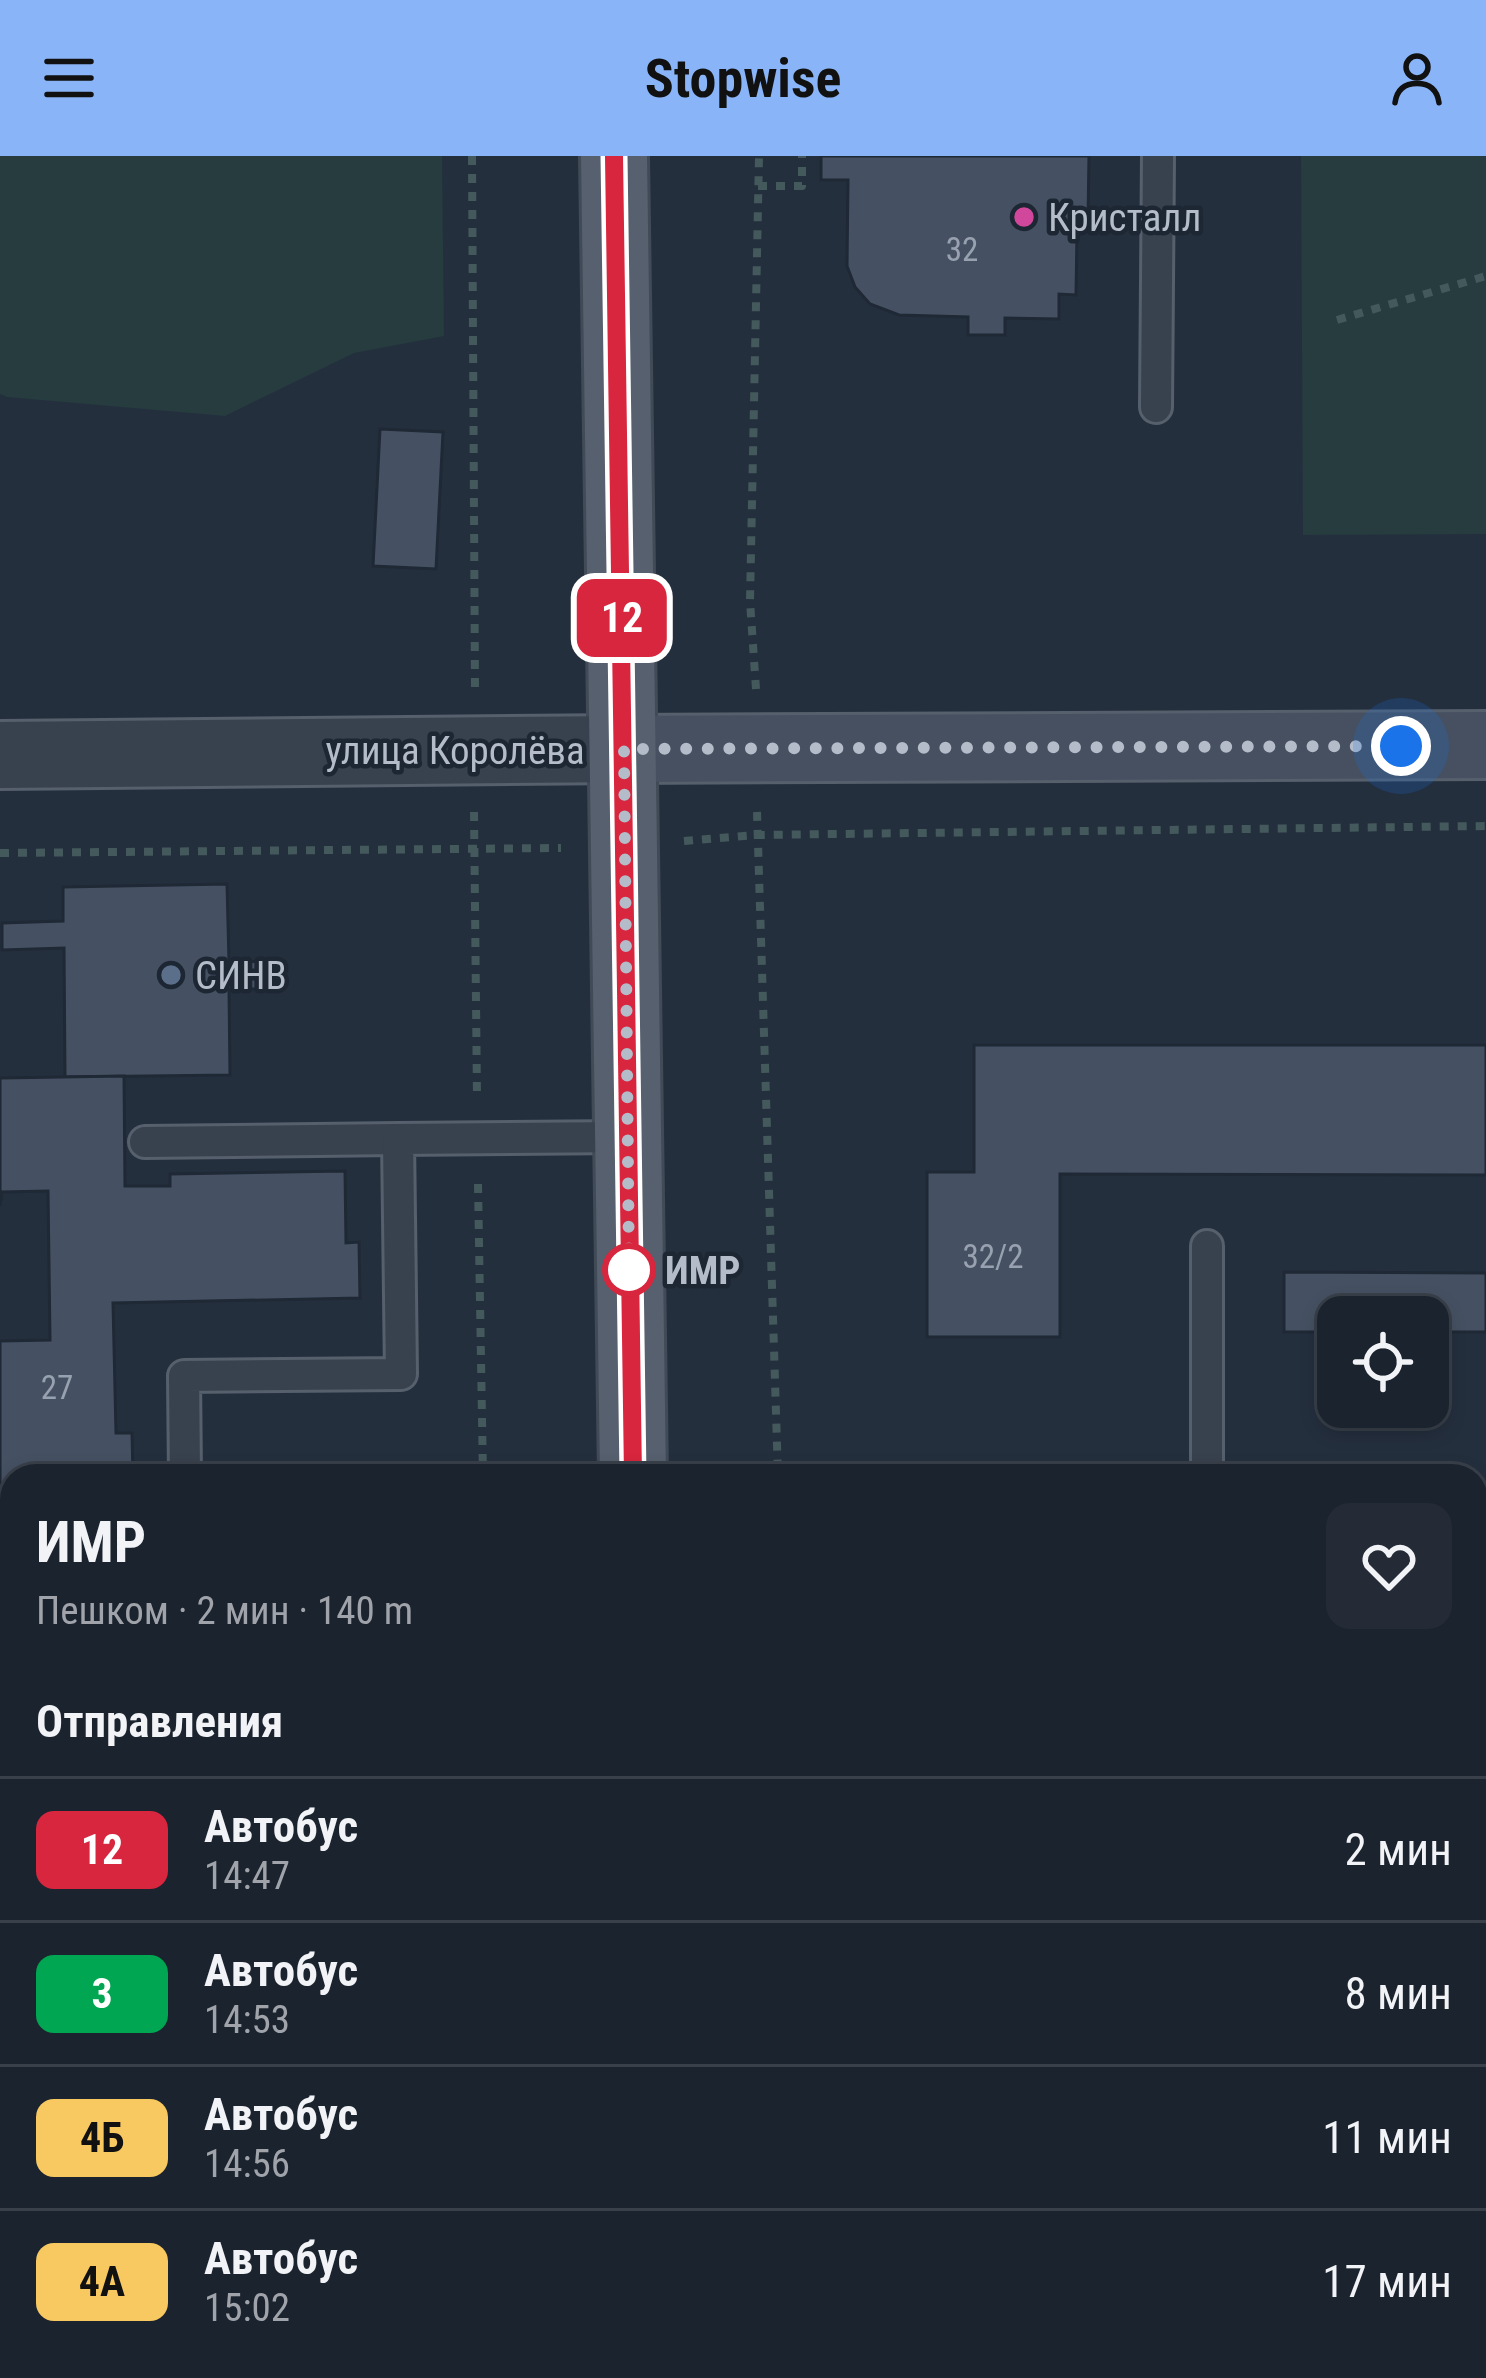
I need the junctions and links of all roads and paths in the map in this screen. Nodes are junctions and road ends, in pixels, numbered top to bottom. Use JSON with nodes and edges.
{"nodes":[{"id":1,"x":614,"y":156,"type":"edge"},
{"id":2,"x":802,"y":156,"type":"edge"},
{"id":3,"x":1158,"y":156,"type":"edge"},
{"id":4,"x":758,"y":186,"type":"dead end"},
{"id":5,"x":1486,"y":276,"type":"edge"},
{"id":6,"x":1337,"y":320,"type":"dead end"},
{"id":7,"x":1156,"y":406,"type":"dead end"},
{"id":8,"x":1486,"y":745,"type":"edge"},
{"id":9,"x":624,"y":749,"type":"junction"},
{"id":10,"x":0,"y":754,"type":"edge"},
{"id":11,"x":1486,"y":826,"type":"edge"},
{"id":12,"x":622,"y":845,"type":"junction"},
{"id":13,"x":0,"y":853,"type":"edge"},
{"id":14,"x":626,"y":1138,"type":"junction"},
{"id":15,"x":398,"y":1139,"type":"junction"},
{"id":16,"x":145,"y":1142,"type":"dead end"},
{"id":17,"x":1207,"y":1246,"type":"dead end"},
{"id":18,"x":185,"y":1464,"type":"edge"},
{"id":19,"x":633,"y":1464,"type":"edge"},
{"id":20,"x":1208,"y":1464,"type":"edge"}],
"edges":[{"from":1,"to":9,"type":"main road"},
{"from":2,"to":4,"type":"path"},
{"from":3,"to":7,"type":"lane"},
{"from":5,"to":6,"type":"path"},
{"from":8,"to":9,"type":"main road","name":"улица Королёва"},
{"from":9,"to":10,"type":"street","name":"улица Королёва"},
{"from":9,"to":12,"type":"main road"},
{"from":11,"to":12,"type":"path"},
{"from":12,"to":13,"type":"path"},
{"from":12,"to":14,"type":"main road"},
{"from":14,"to":15,"type":"lane"},
{"from":14,"to":19,"type":"main road"},
{"from":15,"to":16,"type":"lane"},
{"from":15,"to":18,"type":"lane"},
{"from":17,"to":20,"type":"lane"}]}
